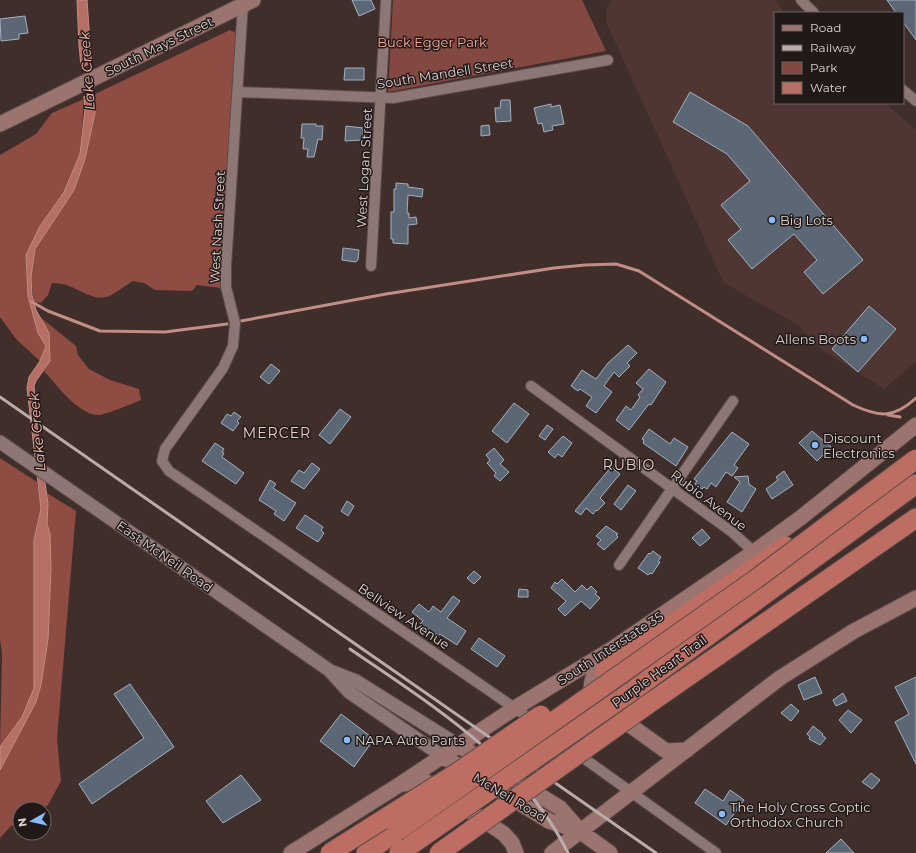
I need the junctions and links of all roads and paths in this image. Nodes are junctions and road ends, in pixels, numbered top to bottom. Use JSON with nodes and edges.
{"nodes":[{"id":1,"x":386,"y":0,"type":"edge"},
{"id":2,"x":800,"y":0,"type":"edge"},
{"id":3,"x":248,"y":2,"type":"edge"},
{"id":4,"x":813,"y":12,"type":"edge"},
{"id":5,"x":608,"y":60,"type":"dead end"},
{"id":6,"x":904,"y":91,"type":"edge"},
{"id":7,"x":238,"y":92,"type":"junction"},
{"id":8,"x":381,"y":99,"type":"junction"},
{"id":9,"x":916,"y":100,"type":"edge"},
{"id":10,"x":0,"y":124,"type":"edge"},
{"id":11,"x":371,"y":266,"type":"dead end"},
{"id":12,"x":531,"y":386,"type":"dead end"},
{"id":13,"x":732,"y":401,"type":"dead end"},
{"id":14,"x":916,"y":425,"type":"edge"},
{"id":15,"x":0,"y":442,"type":"edge"},
{"id":16,"x":916,"y":459,"type":"edge"},
{"id":17,"x":162,"y":461,"type":"joint"},
{"id":18,"x":916,"y":462,"type":"edge"},
{"id":19,"x":916,"y":484,"type":"edge"},
{"id":20,"x":672,"y":488,"type":"junction"},
{"id":21,"x":916,"y":518,"type":"edge"},
{"id":22,"x":754,"y":552,"type":"junction"},
{"id":23,"x":619,"y":565,"type":"dead end"},
{"id":24,"x":916,"y":598,"type":"edge"},
{"id":25,"x":612,"y":649,"type":"junction"},
{"id":26,"x":329,"y":670,"type":"junction"},
{"id":27,"x":515,"y":708,"type":"junction"},
{"id":28,"x":458,"y":745,"type":"junction"},
{"id":29,"x":687,"y":750,"type":"junction"},
{"id":30,"x":442,"y":756,"type":"junction"},
{"id":31,"x":399,"y":785,"type":"junction"},
{"id":32,"x":632,"y":792,"type":"junction"},
{"id":33,"x":581,"y":832,"type":"junction"},
{"id":34,"x":405,"y":849,"type":"edge"},
{"id":35,"x":291,"y":853,"type":"edge"},
{"id":36,"x":330,"y":853,"type":"edge"},
{"id":37,"x":366,"y":853,"type":"edge"},
{"id":38,"x":439,"y":853,"type":"edge"},
{"id":39,"x":516,"y":853,"type":"edge"},
{"id":40,"x":552,"y":853,"type":"edge"},
{"id":41,"x":610,"y":853,"type":"edge"},
{"id":42,"x":716,"y":853,"type":"edge"}],
"edges":[{"from":1,"to":8,"type":"street","name":"West Logan Street"},
{"from":2,"to":4,"type":"street"},
{"from":3,"to":7,"type":"street","name":"West Nash Street"},
{"from":3,"to":10,"type":"main road","name":"South Mays Street"},
{"from":5,"to":8,"type":"street","name":"South Mandell Street"},
{"from":6,"to":9,"type":"street"},
{"from":7,"to":8,"type":"street","name":"South Mandell Street"},
{"from":7,"to":17,"type":"street","name":"West Nash Street"},
{"from":8,"to":11,"type":"street","name":"West Logan Street"},
{"from":12,"to":20,"type":"street","name":"Rubio Avenue"},
{"from":13,"to":20,"type":"street"},
{"from":14,"to":22,"type":"main road","name":"South Interstate 35"},
{"from":15,"to":26,"type":"street","name":"East McNeil Road"},
{"from":16,"to":37,"type":"highway","bridge":true},
{"from":17,"to":27,"type":"street","name":"Bellview Avenue"},
{"from":18,"to":36,"type":"highway","bridge":true},
{"from":19,"to":34,"type":"highway","name":"Purple Heart Trail","bridge":true},
{"from":20,"to":22,"type":"street","name":"Rubio Avenue"},
{"from":20,"to":23,"type":"street"},
{"from":21,"to":38,"type":"highway","name":"Purple Heart Trail","bridge":true},
{"from":22,"to":25,"type":"main road","name":"South Interstate 35"},
{"from":24,"to":29,"type":"main road"},
{"from":25,"to":27,"type":"main road","name":"South Interstate 35"},
{"from":25,"to":29,"type":"main road"},
{"from":26,"to":28,"type":"street","name":"East McNeil Road"},
{"from":26,"to":30,"type":"street","name":"East McNeil Road"},
{"from":27,"to":28,"type":"main road","name":"South Interstate 35"},
{"from":27,"to":32,"type":"street","name":"Bellview Avenue"},
{"from":28,"to":30,"type":"main road","name":"South Interstate 35"},
{"from":28,"to":33,"type":"main road","name":"McNeil Road"},
{"from":29,"to":32,"type":"main road"},
{"from":30,"to":31,"type":"main road","name":"South Interstate 35"},
{"from":30,"to":33,"type":"main road","name":"McNeil Road"},
{"from":31,"to":35,"type":"main road","name":"South Interstate 35"},
{"from":31,"to":39,"type":"main road"},
{"from":32,"to":33,"type":"main road"},
{"from":32,"to":42,"type":"street","name":"Bellview Avenue"},
{"from":33,"to":40,"type":"main road"},
{"from":33,"to":41,"type":"main road","name":"McNeil Road"}]}
